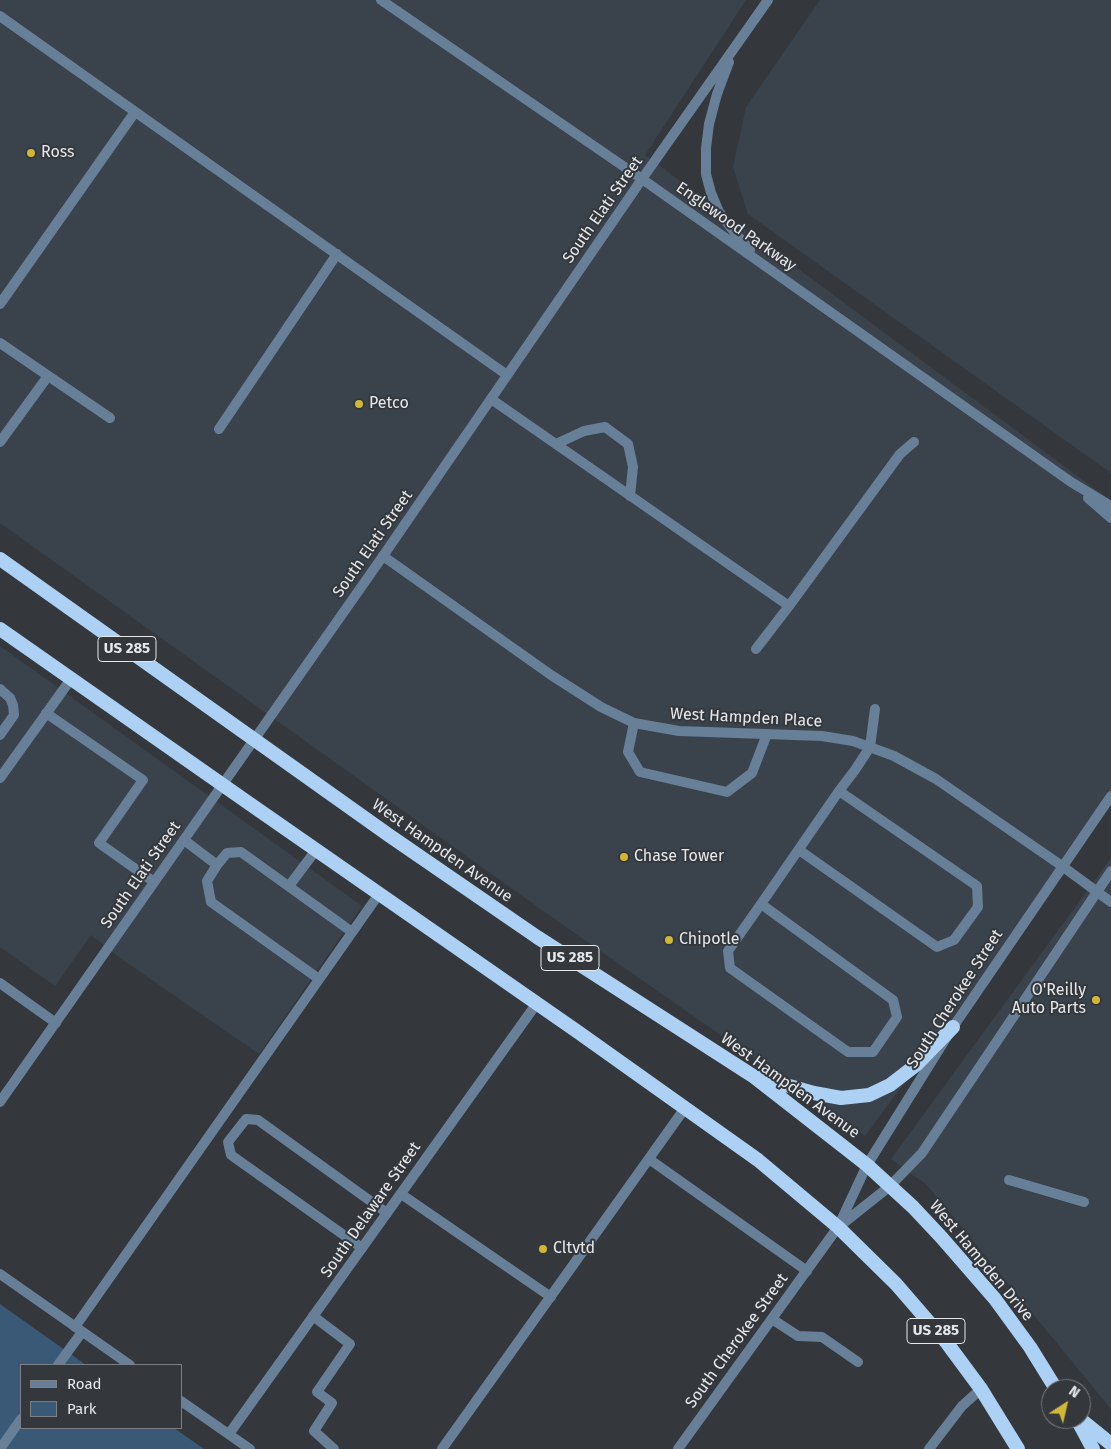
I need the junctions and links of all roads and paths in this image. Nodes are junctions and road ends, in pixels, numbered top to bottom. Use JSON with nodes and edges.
{"nodes":[{"id":1,"x":381,"y":0,"type":"edge"},
{"id":2,"x":768,"y":0,"type":"edge"},
{"id":3,"x":0,"y":16,"type":"edge"},
{"id":4,"x":735,"y":47,"type":"junction"},
{"id":5,"x":135,"y":112,"type":"junction"},
{"id":6,"x":642,"y":179,"type":"junction"},
{"id":7,"x":337,"y":254,"type":"junction"},
{"id":8,"x":765,"y":266,"type":"junction"},
{"id":9,"x":0,"y":304,"type":"edge"},
{"id":10,"x":0,"y":343,"type":"edge"},
{"id":11,"x":507,"y":375,"type":"junction"},
{"id":12,"x":48,"y":376,"type":"junction"},
{"id":13,"x":491,"y":399,"type":"junction"},
{"id":14,"x":110,"y":418,"type":"dead end"},
{"id":15,"x":219,"y":429,"type":"dead end"},
{"id":16,"x":0,"y":442,"type":"edge"},
{"id":17,"x":914,"y":442,"type":"dead end"},
{"id":18,"x":556,"y":444,"type":"junction"},
{"id":19,"x":1071,"y":482,"type":"junction"},
{"id":20,"x":630,"y":496,"type":"junction"},
{"id":21,"x":1111,"y":506,"type":"edge"},
{"id":22,"x":1111,"y":518,"type":"edge"},
{"id":23,"x":383,"y":556,"type":"junction"},
{"id":24,"x":0,"y":559,"type":"edge"},
{"id":25,"x":789,"y":606,"type":"junction"},
{"id":26,"x":0,"y":629,"type":"edge"},
{"id":27,"x":756,"y":649,"type":"dead end"},
{"id":28,"x":71,"y":678,"type":"junction"},
{"id":29,"x":0,"y":688,"type":"edge"},
{"id":30,"x":875,"y":709,"type":"dead end"},
{"id":31,"x":46,"y":713,"type":"junction"},
{"id":32,"x":634,"y":723,"type":"junction"},
{"id":33,"x":767,"y":734,"type":"junction"},
{"id":34,"x":0,"y":735,"type":"edge"},
{"id":35,"x":254,"y":740,"type":"junction"},
{"id":36,"x":870,"y":747,"type":"junction"},
{"id":37,"x":0,"y":778,"type":"edge"},
{"id":38,"x":222,"y":785,"type":"junction"},
{"id":39,"x":840,"y":791,"type":"junction"},
{"id":40,"x":1111,"y":796,"type":"edge"},
{"id":41,"x":184,"y":840,"type":"junction"},
{"id":42,"x":316,"y":850,"type":"junction"},
{"id":43,"x":799,"y":850,"type":"junction"},
{"id":44,"x":217,"y":865,"type":"junction"},
{"id":45,"x":1062,"y":866,"type":"junction"},
{"id":46,"x":1111,"y":871,"type":"edge"},
{"id":47,"x":154,"y":882,"type":"junction"},
{"id":48,"x":288,"y":886,"type":"junction"},
{"id":49,"x":1097,"y":892,"type":"junction"},
{"id":50,"x":379,"y":894,"type":"junction"},
{"id":51,"x":1111,"y":902,"type":"edge"},
{"id":52,"x":761,"y":904,"type":"junction"},
{"id":53,"x":352,"y":932,"type":"junction"},
{"id":54,"x":320,"y":979,"type":"junction"},
{"id":55,"x":0,"y":983,"type":"edge"},
{"id":56,"x":536,"y":1003,"type":"junction"},
{"id":57,"x":56,"y":1023,"type":"junction"},
{"id":58,"x":953,"y":1027,"type":"junction"},
{"id":59,"x":753,"y":1076,"type":"junction"},
{"id":60,"x":0,"y":1102,"type":"edge"},
{"id":61,"x":685,"y":1108,"type":"junction"},
{"id":62,"x":649,"y":1159,"type":"junction"},
{"id":63,"x":868,"y":1165,"type":"junction"},
{"id":64,"x":1009,"y":1180,"type":"dead end"},
{"id":65,"x":890,"y":1186,"type":"junction"},
{"id":66,"x":401,"y":1194,"type":"junction"},
{"id":67,"x":1084,"y":1202,"type":"dead end"},
{"id":68,"x":387,"y":1213,"type":"junction"},
{"id":69,"x":838,"y":1227,"type":"junction"},
{"id":70,"x":362,"y":1248,"type":"junction"},
{"id":71,"x":807,"y":1271,"type":"junction"},
{"id":72,"x":0,"y":1274,"type":"edge"},
{"id":73,"x":551,"y":1297,"type":"junction"},
{"id":74,"x":313,"y":1316,"type":"junction"},
{"id":75,"x":772,"y":1319,"type":"junction"},
{"id":76,"x":78,"y":1329,"type":"junction"},
{"id":77,"x":858,"y":1362,"type":"dead end"},
{"id":78,"x":59,"y":1364,"type":"edge"},
{"id":79,"x":129,"y":1364,"type":"edge"},
{"id":80,"x":1050,"y":1379,"type":"edge"},
{"id":81,"x":981,"y":1389,"type":"junction"},
{"id":82,"x":182,"y":1402,"type":"edge"},
{"id":83,"x":20,"y":1420,"type":"edge"},
{"id":84,"x":1083,"y":1429,"type":"edge"},
{"id":85,"x":1091,"y":1429,"type":"edge"},
{"id":86,"x":229,"y":1434,"type":"junction"},
{"id":87,"x":1111,"y":1444,"type":"edge"},
{"id":88,"x":0,"y":1449,"type":"edge"},
{"id":89,"x":250,"y":1449,"type":"edge"},
{"id":90,"x":334,"y":1449,"type":"edge"},
{"id":91,"x":442,"y":1449,"type":"edge"},
{"id":92,"x":678,"y":1449,"type":"edge"},
{"id":93,"x":929,"y":1449,"type":"edge"},
{"id":94,"x":1018,"y":1449,"type":"edge"},
{"id":95,"x":1093,"y":1449,"type":"edge"}],
"edges":[{"from":1,"to":6,"type":"street","name":"Englewood Parkway"},
{"from":2,"to":4,"type":"street","name":"South Elati Street"},
{"from":3,"to":5,"type":"street"},
{"from":4,"to":6,"type":"street","name":"South Elati Street"},
{"from":4,"to":8,"type":"street"},
{"from":5,"to":7,"type":"street"},
{"from":5,"to":9,"type":"street"},
{"from":6,"to":8,"type":"street","name":"Englewood Parkway"},
{"from":6,"to":11,"type":"street","name":"South Elati Street"},
{"from":7,"to":11,"type":"street"},
{"from":7,"to":15,"type":"street"},
{"from":8,"to":19,"type":"street","name":"Englewood Parkway"},
{"from":10,"to":12,"type":"street"},
{"from":11,"to":13,"type":"street","name":"South Elati Street"},
{"from":12,"to":14,"type":"street"},
{"from":12,"to":16,"type":"street"},
{"from":13,"to":18,"type":"street"},
{"from":13,"to":23,"type":"street","name":"South Elati Street"},
{"from":17,"to":25,"type":"street"},
{"from":18,"to":20,"type":"street"},
{"from":18,"to":20,"type":"street"},
{"from":19,"to":21,"type":"street","name":"Englewood Parkway"},
{"from":19,"to":22,"type":"street","name":"Englewood Parkway"},
{"from":20,"to":25,"type":"street"},
{"from":23,"to":32,"type":"street","name":"West Hampden Place"},
{"from":23,"to":35,"type":"street","name":"South Elati Street"},
{"from":24,"to":35,"type":"highway","name":"West Hampden Avenue","number":"US 285"},
{"from":25,"to":27,"type":"street"},
{"from":26,"to":28,"type":"highway","number":"US 285"},
{"from":28,"to":31,"type":"street"},
{"from":28,"to":38,"type":"highway","number":"US 285"},
{"from":29,"to":34,"type":"street"},
{"from":30,"to":36,"type":"street"},
{"from":31,"to":37,"type":"street"},
{"from":31,"to":47,"type":"street"},
{"from":32,"to":33,"type":"street","name":"West Hampden Place"},
{"from":32,"to":33,"type":"street"},
{"from":33,"to":36,"type":"street","name":"West Hampden Place"},
{"from":35,"to":38,"type":"street","name":"South Elati Street"},
{"from":35,"to":59,"type":"highway","name":"West Hampden Avenue","number":"US 285"},
{"from":36,"to":39,"type":"street"},
{"from":36,"to":45,"type":"street","name":"West Hampden Place"},
{"from":38,"to":41,"type":"street","name":"South Elati Street"},
{"from":38,"to":42,"type":"highway","number":"US 285"},
{"from":39,"to":43,"type":"street"},
{"from":39,"to":43,"type":"street"},
{"from":40,"to":45,"type":"street","name":"South Cherokee Street"},
{"from":41,"to":44,"type":"street"},
{"from":41,"to":47,"type":"street","name":"South Elati Street"},
{"from":42,"to":48,"type":"street"},
{"from":42,"to":50,"type":"highway","number":"US 285"},
{"from":43,"to":52,"type":"street"},
{"from":44,"to":48,"type":"street"},
{"from":44,"to":54,"type":"street"},
{"from":45,"to":49,"type":"street","name":"West Hampden Place"},
{"from":45,"to":58,"type":"street","name":"South Cherokee Street"},
{"from":46,"to":49,"type":"street","name":"South Cherokee Street"},
{"from":47,"to":57,"type":"street","name":"South Elati Street"},
{"from":48,"to":53,"type":"street"},
{"from":49,"to":51,"type":"street","name":"West Hampden Place"},
{"from":49,"to":65,"type":"street","name":"South Cherokee Street"},
{"from":50,"to":53,"type":"street"},
{"from":50,"to":56,"type":"highway","number":"US 285"},
{"from":52,"to":52,"type":"street"},
{"from":53,"to":54,"type":"street"},
{"from":54,"to":76,"type":"street"},
{"from":55,"to":57,"type":"street"},
{"from":56,"to":61,"type":"highway","number":"US 285"},
{"from":56,"to":66,"type":"street","name":"South Delaware Street"},
{"from":57,"to":60,"type":"street","name":"South Elati Street"},
{"from":58,"to":59,"type":"highway"},
{"from":58,"to":63,"type":"street","name":"South Cherokee Street"},
{"from":59,"to":63,"type":"highway","name":"West Hampden Avenue","number":"US 285"},
{"from":61,"to":62,"type":"street"},
{"from":61,"to":69,"type":"highway","number":"US 285"},
{"from":62,"to":71,"type":"street"},
{"from":62,"to":73,"type":"street"},
{"from":63,"to":65,"type":"highway","name":"West Hampden Drive","number":"US 285"},
{"from":63,"to":69,"type":"street","name":"South Cherokee Street"},
{"from":64,"to":67,"type":"street"},
{"from":65,"to":69,"type":"street","name":"South Cherokee Street"},
{"from":65,"to":80,"type":"highway","name":"West Hampden Drive","number":"US 285"},
{"from":66,"to":68,"type":"street","name":"South Delaware Street"},
{"from":66,"to":73,"type":"street"},
{"from":68,"to":70,"type":"street","name":"South Delaware Street"},
{"from":68,"to":70,"type":"street"},
{"from":69,"to":71,"type":"street","name":"South Cherokee Street"},
{"from":69,"to":81,"type":"highway","number":"US 285"},
{"from":70,"to":74,"type":"street","name":"South Delaware Street"},
{"from":71,"to":75,"type":"street","name":"South Cherokee Street"},
{"from":72,"to":76,"type":"street"},
{"from":73,"to":91,"type":"street"},
{"from":74,"to":86,"type":"street","name":"South Delaware Street"},
{"from":74,"to":90,"type":"street"},
{"from":75,"to":77,"type":"street"},
{"from":75,"to":92,"type":"street","name":"South Cherokee Street"},
{"from":76,"to":78,"type":"street"},
{"from":76,"to":79,"type":"street"},
{"from":81,"to":93,"type":"street"},
{"from":81,"to":94,"type":"highway","number":"US 285"},
{"from":82,"to":86,"type":"street"},
{"from":83,"to":88,"type":"street"},
{"from":84,"to":95,"type":"highway"},
{"from":85,"to":87,"type":"highway"},
{"from":86,"to":89,"type":"street"}]}
